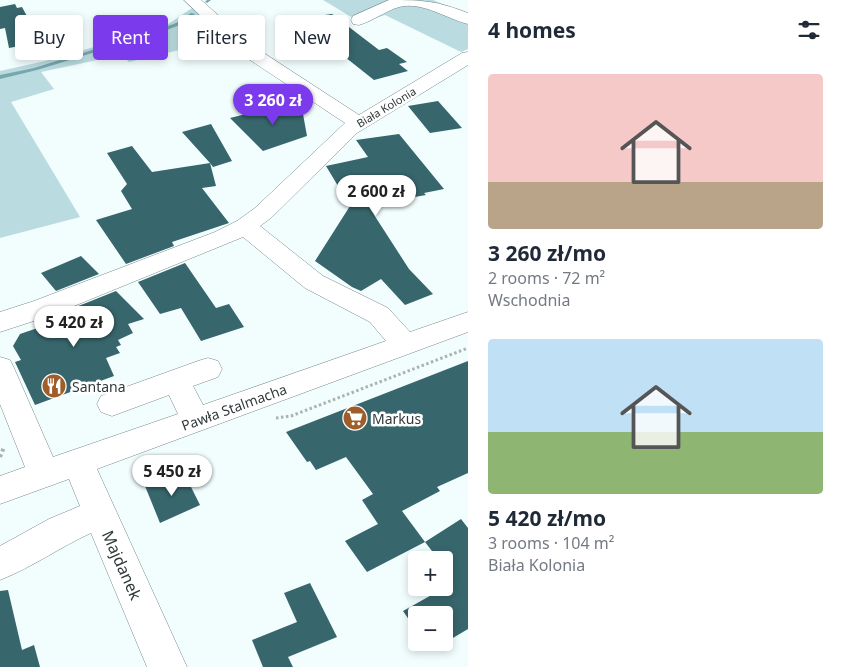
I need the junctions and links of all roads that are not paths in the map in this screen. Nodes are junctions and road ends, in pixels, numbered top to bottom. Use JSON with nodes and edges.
{"nodes":[{"id":1,"x":192,"y":0,"type":"edge"},
{"id":2,"x":468,"y":19,"type":"edge"},
{"id":3,"x":359,"y":20,"type":"dead end"},
{"id":4,"x":468,"y":57,"type":"edge"},
{"id":5,"x":359,"y":123,"type":"junction"},
{"id":6,"x":245,"y":226,"type":"junction"},
{"id":7,"x":0,"y":322,"type":"edge"},
{"id":8,"x":468,"y":322,"type":"edge"},
{"id":9,"x":406,"y":345,"type":"junction"},
{"id":10,"x":0,"y":368,"type":"edge"},
{"id":11,"x":208,"y":369,"type":"dead end"},
{"id":12,"x":176,"y":381,"type":"junction"},
{"id":13,"x":112,"y":404,"type":"dead end"},
{"id":14,"x":196,"y":420,"type":"junction"},
{"id":15,"x":78,"y":463,"type":"junction"},
{"id":16,"x":45,"y":475,"type":"junction"},
{"id":17,"x":0,"y":490,"type":"edge"},
{"id":18,"x":99,"y":513,"type":"junction"},
{"id":19,"x":0,"y":563,"type":"edge"},
{"id":20,"x":167,"y":667,"type":"edge"}],
"edges":[{"from":1,"to":5,"type":"street"},
{"from":2,"to":3,"type":"street"},
{"from":4,"to":5,"type":"street","name":"Biała Kolonia"},
{"from":5,"to":6,"type":"street","name":"Biała Kolonia"},
{"from":6,"to":7,"type":"street","name":"Biała Kolonia"},
{"from":6,"to":9,"type":"street"},
{"from":8,"to":9,"type":"street","name":"Pawła Stalmacha"},
{"from":9,"to":14,"type":"street","name":"Pawła Stalmacha"},
{"from":10,"to":16,"type":"street"},
{"from":11,"to":12,"type":"street"},
{"from":12,"to":13,"type":"street"},
{"from":12,"to":14,"type":"street"},
{"from":14,"to":15,"type":"street","name":"Pawła Stalmacha"},
{"from":15,"to":16,"type":"street","name":"Pawła Stalmacha"},
{"from":15,"to":18,"type":"street","name":"Majdanek"},
{"from":16,"to":17,"type":"street","name":"Pawła Stalmacha"},
{"from":18,"to":19,"type":"street"},
{"from":18,"to":20,"type":"street","name":"Majdanek"}]}
